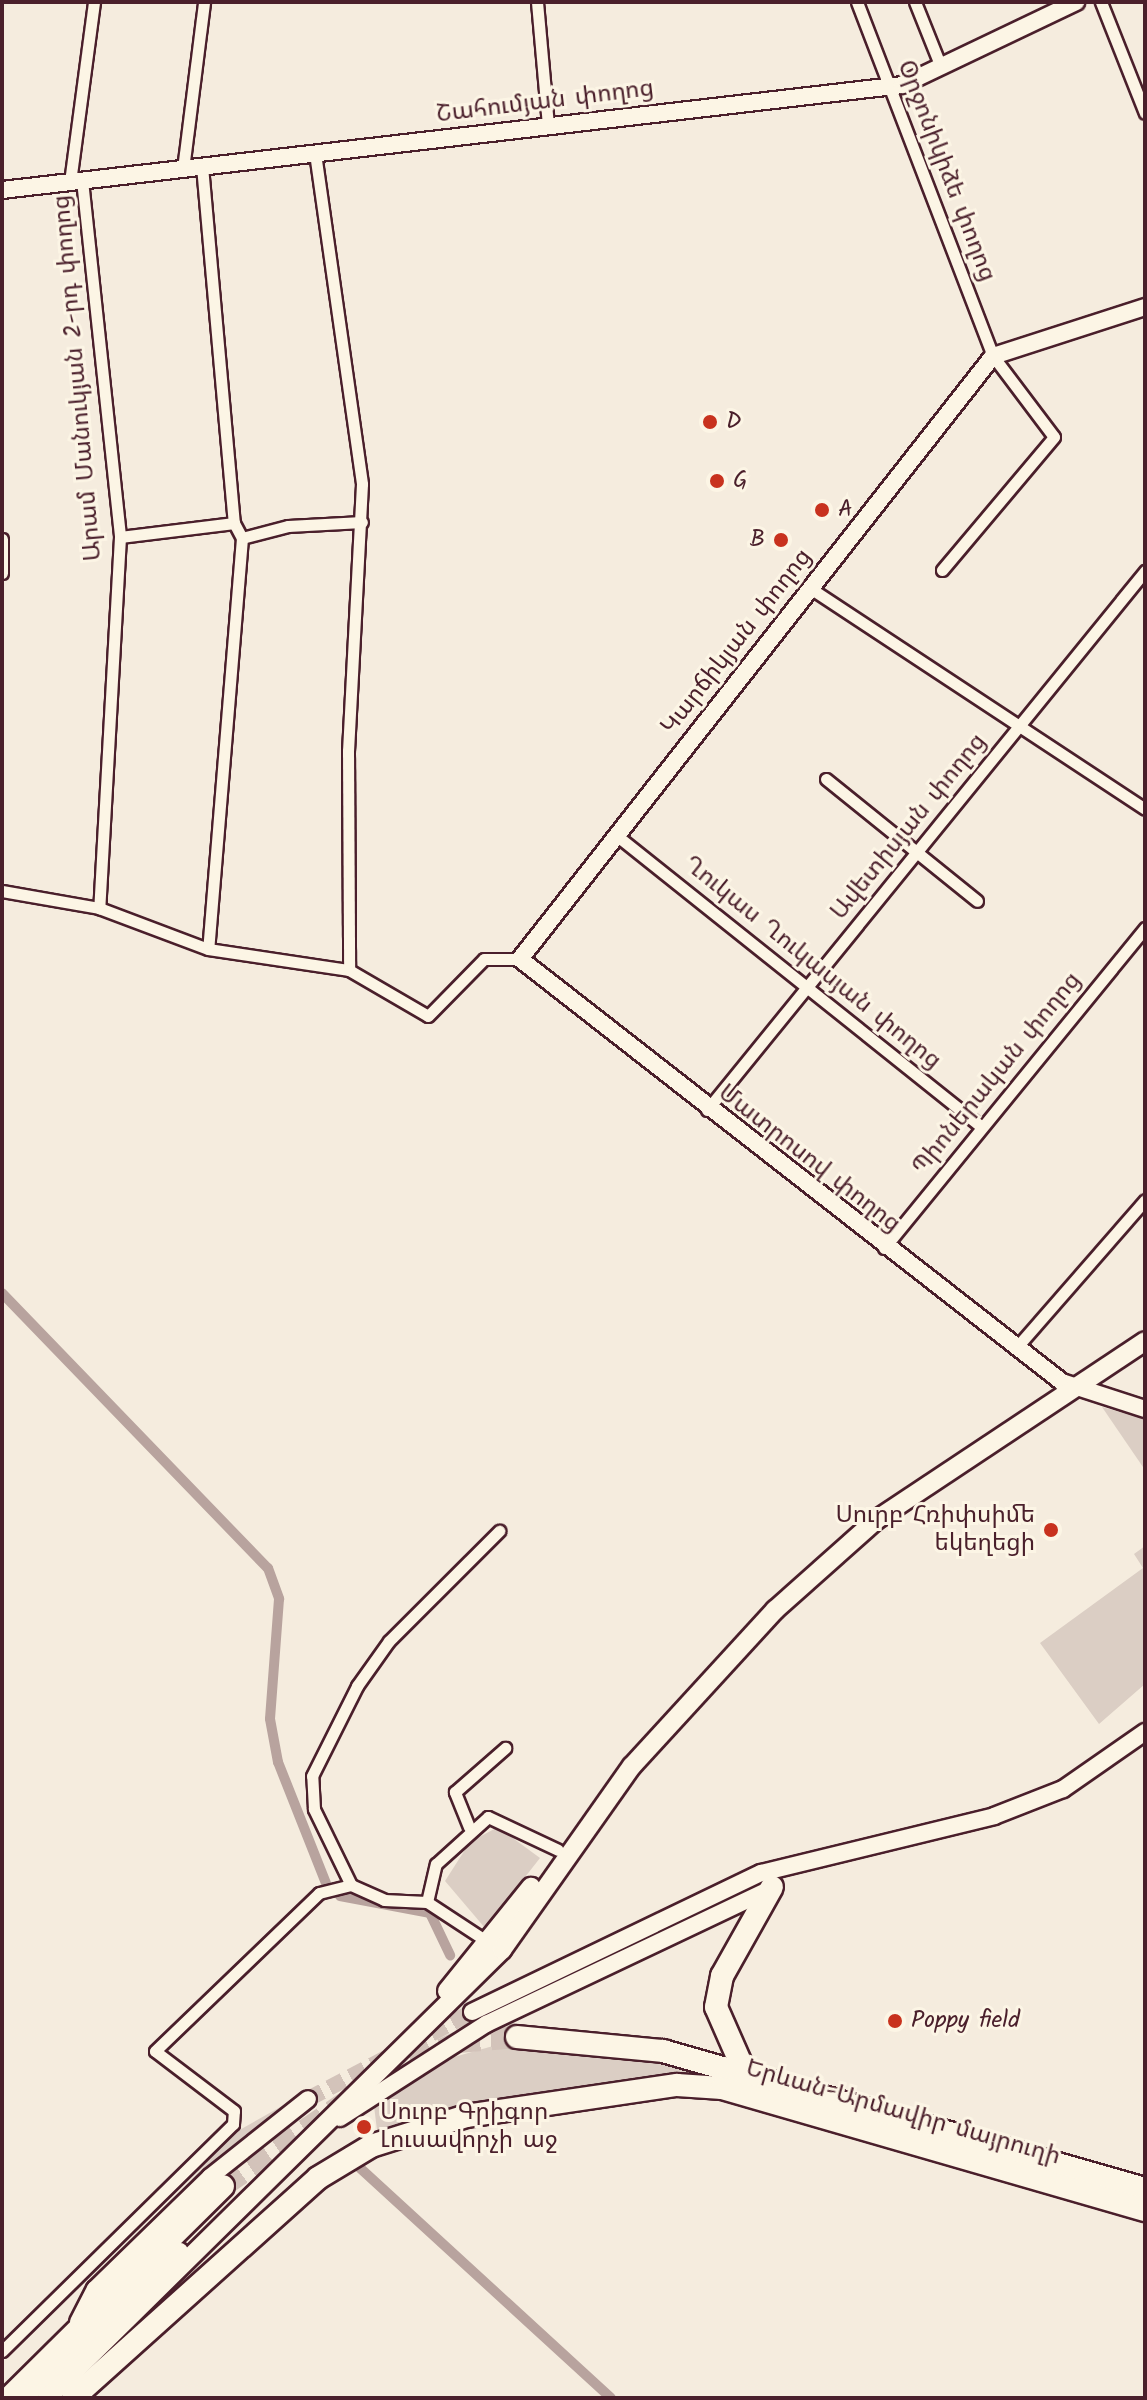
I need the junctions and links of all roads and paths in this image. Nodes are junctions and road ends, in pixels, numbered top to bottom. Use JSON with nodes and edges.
{"nodes":[{"id":1,"x":94,"y":2,"type":"edge"},
{"id":2,"x":204,"y":2,"type":"edge"},
{"id":3,"x":537,"y":2,"type":"edge"},
{"id":4,"x":857,"y":2,"type":"edge"},
{"id":5,"x":915,"y":2,"type":"edge"},
{"id":6,"x":1076,"y":2,"type":"edge"},
{"id":7,"x":1101,"y":2,"type":"edge"},
{"id":8,"x":941,"y":67,"type":"junction"},
{"id":9,"x":891,"y":86,"type":"junction"},
{"id":10,"x":1145,"y":113,"type":"edge"},
{"id":11,"x":548,"y":126,"type":"junction"},
{"id":12,"x":315,"y":153,"type":"junction"},
{"id":13,"x":202,"y":166,"type":"junction"},
{"id":14,"x":183,"y":169,"type":"junction"},
{"id":15,"x":76,"y":181,"type":"junction"},
{"id":16,"x":2,"y":190,"type":"edge"},
{"id":17,"x":1145,"y":307,"type":"edge"},
{"id":18,"x":993,"y":356,"type":"junction"},
{"id":19,"x":362,"y":522,"type":"junction"},
{"id":20,"x":234,"y":523,"type":"junction"},
{"id":21,"x":120,"y":537,"type":"junction"},
{"id":22,"x":242,"y":538,"type":"junction"},
{"id":23,"x":2,"y":539,"type":"edge"},
{"id":24,"x":942,"y":570,"type":"dead end"},
{"id":25,"x":1145,"y":571,"type":"edge"},
{"id":26,"x":2,"y":573,"type":"edge"},
{"id":27,"x":810,"y":588,"type":"junction"},
{"id":28,"x":1018,"y":728,"type":"junction"},
{"id":29,"x":826,"y":779,"type":"dead end"},
{"id":30,"x":1145,"y":809,"type":"edge"},
{"id":31,"x":616,"y":835,"type":"junction"},
{"id":32,"x":915,"y":854,"type":"junction"},
{"id":33,"x":2,"y":891,"type":"edge"},
{"id":34,"x":977,"y":901,"type":"dead end"},
{"id":35,"x":99,"y":908,"type":"junction"},
{"id":36,"x":1145,"y":928,"type":"edge"},
{"id":37,"x":208,"y":949,"type":"junction"},
{"id":38,"x":520,"y":959,"type":"junction"},
{"id":39,"x":349,"y":970,"type":"junction"},
{"id":40,"x":805,"y":987,"type":"junction"},
{"id":41,"x":706,"y":1111,"type":"junction"},
{"id":42,"x":981,"y":1126,"type":"junction"},
{"id":43,"x":1145,"y":1200,"type":"edge"},
{"id":44,"x":884,"y":1248,"type":"junction"},
{"id":45,"x":1145,"y":1341,"type":"edge"},
{"id":46,"x":1016,"y":1348,"type":"junction"},
{"id":47,"x":1075,"y":1388,"type":"junction"},
{"id":48,"x":1145,"y":1409,"type":"edge"},
{"id":49,"x":499,"y":1531,"type":"dead end"},
{"id":50,"x":756,"y":1630,"type":"junction"},
{"id":51,"x":1145,"y":1732,"type":"edge"},
{"id":52,"x":505,"y":1748,"type":"dead end"},
{"id":53,"x":469,"y":1827,"type":"junction"},
{"id":54,"x":558,"y":1850,"type":"junction"},
{"id":55,"x":801,"y":1868,"type":"junction"},
{"id":56,"x":351,"y":1885,"type":"junction"},
{"id":57,"x":772,"y":1887,"type":"junction"},
{"id":58,"x":427,"y":1902,"type":"junction"},
{"id":59,"x":495,"y":1946,"type":"junction"},
{"id":60,"x":472,"y":2012,"type":"tunnel mouth"},
{"id":61,"x":517,"y":2037,"type":"tunnel mouth"},
{"id":62,"x":745,"y":2073,"type":"junction"},
{"id":63,"x":308,"y":2099,"type":"tunnel mouth"},
{"id":64,"x":325,"y":2129,"type":"junction"},
{"id":65,"x":223,"y":2186,"type":"tunnel mouth"},
{"id":66,"x":1145,"y":2189,"type":"edge"},
{"id":67,"x":1145,"y":2210,"type":"edge"},
{"id":68,"x":89,"y":2284,"type":"junction"},
{"id":69,"x":78,"y":2322,"type":"junction"},
{"id":70,"x":2,"y":2351,"type":"edge"},
{"id":71,"x":9,"y":2398,"type":"edge"},
{"id":72,"x":24,"y":2398,"type":"edge"},
{"id":73,"x":47,"y":2398,"type":"edge"},
{"id":74,"x":73,"y":2398,"type":"edge"}],
"edges":[{"from":1,"to":15,"type":"street","name":"Արամ Մանուկյան 2-րդ փողոց"},
{"from":2,"to":14,"type":"street"},
{"from":3,"to":11,"type":"street"},
{"from":4,"to":9,"type":"street","name":"Օրջոնիկիձե փողոց"},
{"from":5,"to":8,"type":"street"},
{"from":6,"to":8,"type":"street","name":"Շահումյան փողոց"},
{"from":7,"to":10,"type":"street"},
{"from":8,"to":9,"type":"street","name":"Շահումյան փողոց"},
{"from":9,"to":11,"type":"street","name":"Շահումյան փողոց"},
{"from":9,"to":18,"type":"street","name":"Օրջոնիկիձե փողոց"},
{"from":11,"to":12,"type":"street","name":"Շահումյան փողոց"},
{"from":12,"to":13,"type":"street","name":"Շահումյան փողոց"},
{"from":12,"to":19,"type":"street"},
{"from":13,"to":14,"type":"street","name":"Շահումյան փողոց"},
{"from":13,"to":20,"type":"street"},
{"from":14,"to":15,"type":"street","name":"Շահումյան փողոց"},
{"from":15,"to":16,"type":"street","name":"Շահումյան փողոց"},
{"from":15,"to":21,"type":"street","name":"Արամ Մանուկյան 2-րդ փողոց"},
{"from":17,"to":18,"type":"street"},
{"from":18,"to":24,"type":"street","name":"Օրջոնիկիձե փողոց"},
{"from":18,"to":27,"type":"street","name":"Կարճիկյան փողոց"},
{"from":19,"to":22,"type":"street"},
{"from":19,"to":39,"type":"street"},
{"from":20,"to":21,"type":"street"},
{"from":20,"to":22,"type":"street"},
{"from":21,"to":35,"type":"street","name":"Արամ Մանուկյան 2-րդ փողոց"},
{"from":22,"to":37,"type":"street"},
{"from":23,"to":26,"type":"street"},
{"from":25,"to":28,"type":"street","name":"Ավետիսյան փողոց"},
{"from":27,"to":28,"type":"street"},
{"from":27,"to":31,"type":"street","name":"Կարճիկյան փողոց"},
{"from":28,"to":30,"type":"street"},
{"from":28,"to":32,"type":"street","name":"Ավետիսյան փողոց"},
{"from":29,"to":32,"type":"street"},
{"from":31,"to":38,"type":"street","name":"Կարճիկյան փողոց"},
{"from":31,"to":40,"type":"street","name":"Ղուկաս Ղուկասյան փողոց"},
{"from":32,"to":34,"type":"street"},
{"from":32,"to":40,"type":"street","name":"Ավետիսյան փողոց"},
{"from":33,"to":35,"type":"street"},
{"from":35,"to":37,"type":"street"},
{"from":36,"to":42,"type":"street","name":"Պիոներական փողոց"},
{"from":37,"to":39,"type":"street"},
{"from":38,"to":39,"type":"street"},
{"from":38,"to":41,"type":"street","name":"Մատրոսով փողոց"},
{"from":40,"to":41,"type":"street","name":"Ավետիսյան փողոց"},
{"from":40,"to":42,"type":"street","name":"Ղուկաս Ղուկասյան փողոց"},
{"from":41,"to":44,"type":"street","name":"Մատրոսով փողոց"},
{"from":42,"to":44,"type":"street","name":"Պիոներական փողոց"},
{"from":43,"to":46,"type":"street"},
{"from":44,"to":46,"type":"street","name":"Մատրոսով փողոց"},
{"from":45,"to":47,"type":"main road"},
{"from":46,"to":47,"type":"street","name":"Մատրոսով փողոց"},
{"from":47,"to":48,"type":"street","name":"Մատրոսով փողոց"},
{"from":47,"to":50,"type":"main road"},
{"from":49,"to":56,"type":"street"},
{"from":50,"to":54,"type":"main road"},
{"from":50,"to":59,"type":"main road"},
{"from":51,"to":55,"type":"street"},
{"from":52,"to":53,"type":"street"},
{"from":53,"to":54,"type":"street"},
{"from":53,"to":58,"type":"street"},
{"from":54,"to":59,"type":"main road"},
{"from":55,"to":57,"type":"street"},
{"from":55,"to":60,"type":"street"},
{"from":56,"to":58,"type":"street"},
{"from":56,"to":68,"type":"street"},
{"from":57,"to":62,"type":"highway"},
{"from":57,"to":64,"type":"street"},
{"from":58,"to":59,"type":"street"},
{"from":59,"to":64,"type":"main road"},
{"from":59,"to":72,"type":"main road"},
{"from":61,"to":62,"type":"highway","name":"Երևան-Արմավիր մայրուղի"},
{"from":62,"to":66,"type":"highway","name":"Երևան-Արմավիր մայրուղի"},
{"from":63,"to":68,"type":"street"},
{"from":64,"to":73,"type":"main road"},
{"from":65,"to":69,"type":"highway"},
{"from":67,"to":74,"type":"highway","name":"Երևան-Արմավիր մայրուղի"},
{"from":68,"to":69,"type":"street"},
{"from":68,"to":70,"type":"street"},
{"from":69,"to":71,"type":"highway"}]}
